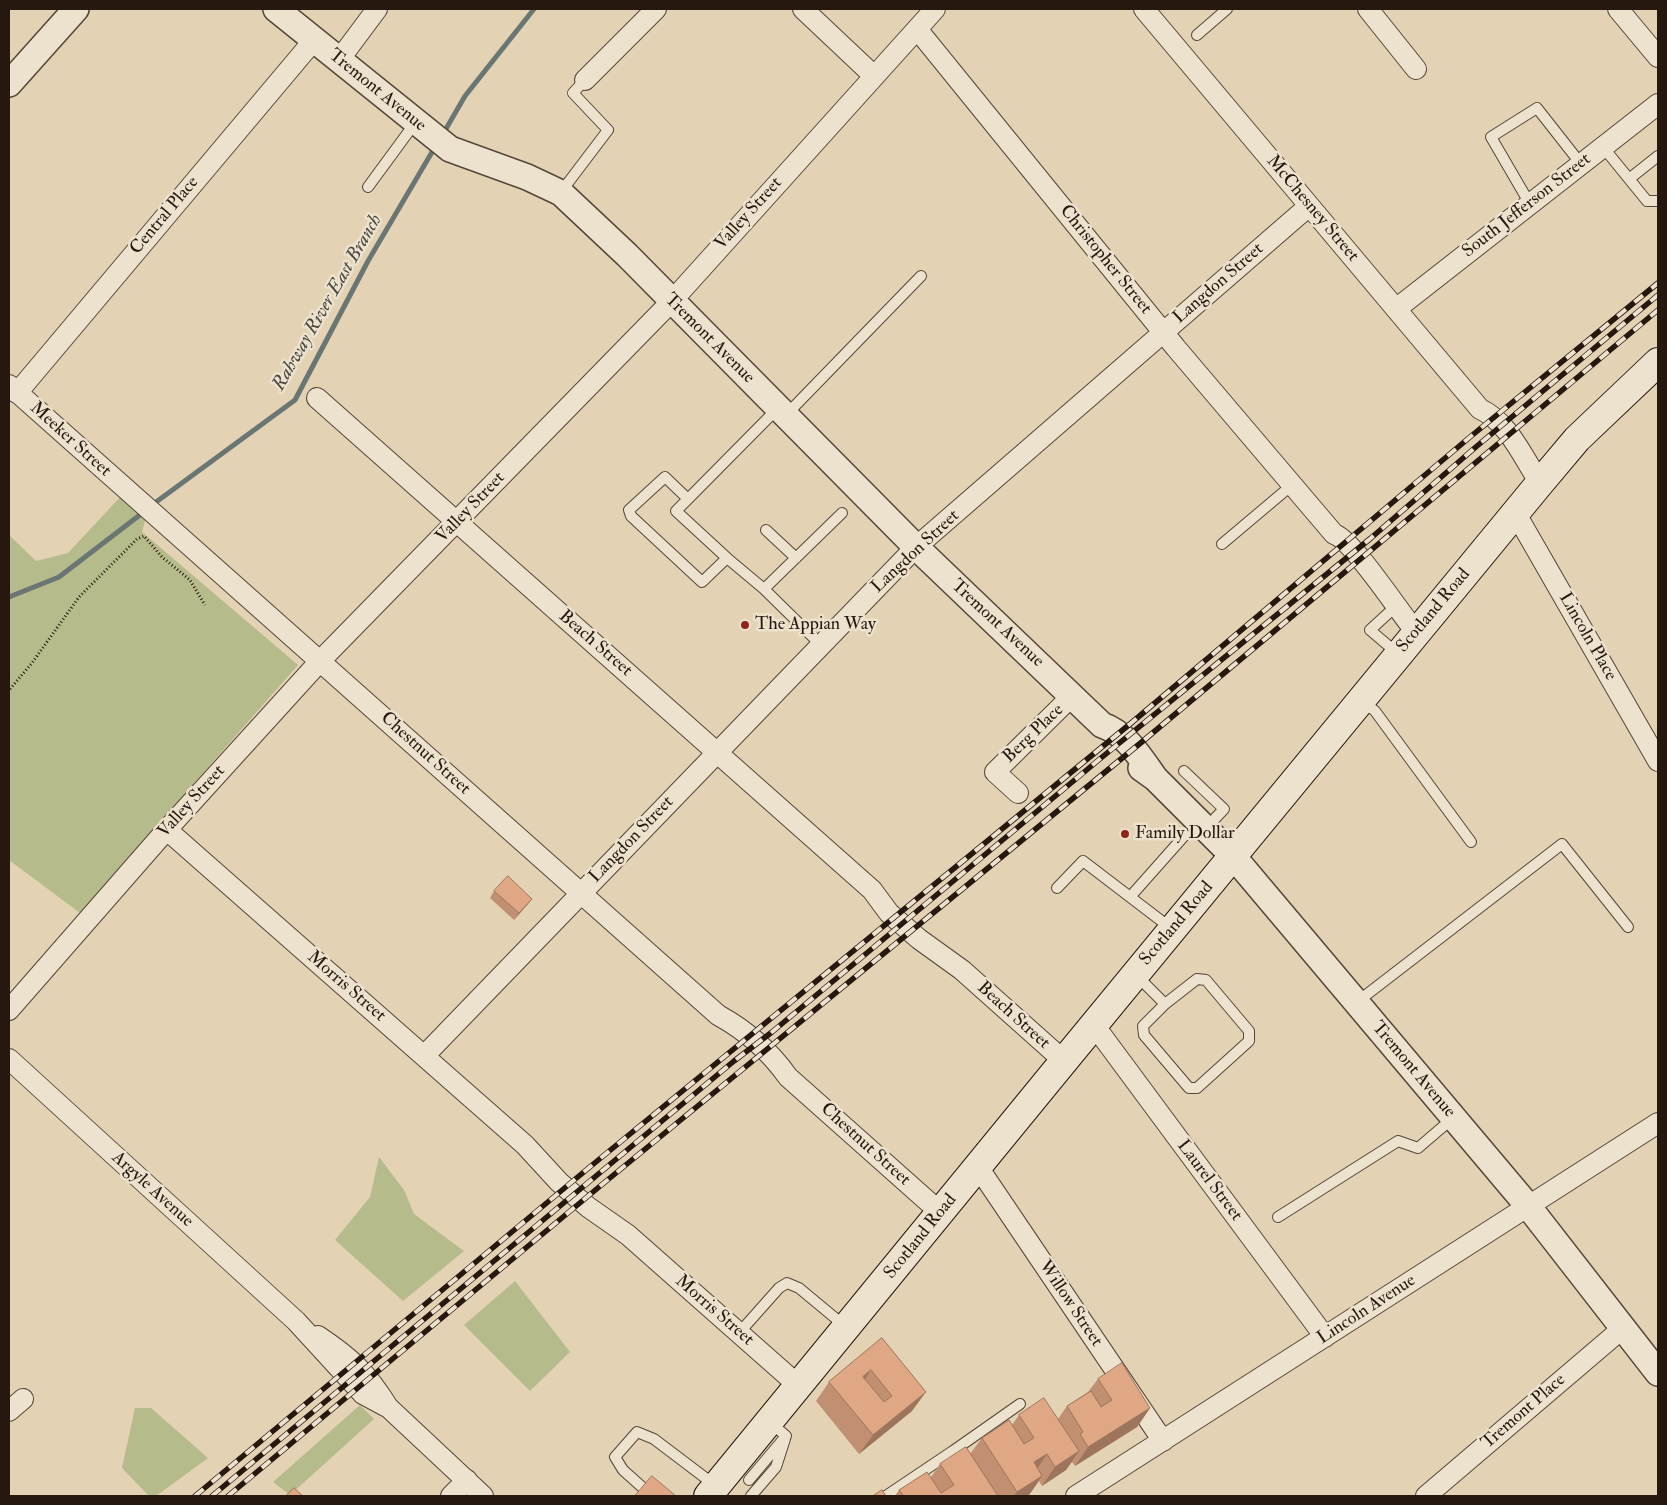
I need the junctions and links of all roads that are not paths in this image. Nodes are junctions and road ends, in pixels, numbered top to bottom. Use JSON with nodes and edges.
{"nodes":[{"id":1,"x":76,"y":9,"type":"edge"},
{"id":2,"x":276,"y":9,"type":"edge"},
{"id":3,"x":377,"y":9,"type":"edge"},
{"id":4,"x":656,"y":9,"type":"edge"},
{"id":5,"x":803,"y":9,"type":"edge"},
{"id":6,"x":936,"y":9,"type":"edge"},
{"id":7,"x":1144,"y":9,"type":"edge"},
{"id":8,"x":1227,"y":9,"type":"edge"},
{"id":9,"x":1368,"y":9,"type":"edge"},
{"id":10,"x":1618,"y":9,"type":"edge"},
{"id":11,"x":917,"y":29,"type":"junction"},
{"id":12,"x":1197,"y":35,"type":"dead end"},
{"id":13,"x":314,"y":40,"type":"junction"},
{"id":14,"x":1658,"y":57,"type":"edge"},
{"id":15,"x":340,"y":60,"type":"junction"},
{"id":16,"x":1416,"y":69,"type":"dead end"},
{"id":17,"x":873,"y":75,"type":"junction"},
{"id":18,"x":584,"y":80,"type":"joint"},
{"id":19,"x":9,"y":84,"type":"edge"},
{"id":20,"x":1658,"y":104,"type":"edge"},
{"id":21,"x":415,"y":123,"type":"junction"},
{"id":22,"x":1603,"y":147,"type":"junction"},
{"id":23,"x":1658,"y":156,"type":"edge"},
{"id":24,"x":1581,"y":164,"type":"junction"},
{"id":25,"x":1629,"y":179,"type":"junction"},
{"id":26,"x":368,"y":187,"type":"dead end"},
{"id":27,"x":561,"y":193,"type":"junction"},
{"id":28,"x":1658,"y":201,"type":"edge"},
{"id":29,"x":1530,"y":204,"type":"junction"},
{"id":30,"x":1309,"y":206,"type":"junction"},
{"id":31,"x":921,"y":276,"type":"dead end"},
{"id":32,"x":671,"y":302,"type":"junction"},
{"id":33,"x":1396,"y":309,"type":"junction"},
{"id":34,"x":1164,"y":333,"type":"junction"},
{"id":35,"x":1658,"y":362,"type":"edge"},
{"id":36,"x":13,"y":389,"type":"edge"},
{"id":37,"x":317,"y":398,"type":"dead end"},
{"id":38,"x":782,"y":412,"type":"junction"},
{"id":39,"x":1540,"y":483,"type":"junction"},
{"id":40,"x":1292,"y":486,"type":"junction"},
{"id":41,"x":131,"y":494,"type":"joint"},
{"id":42,"x":688,"y":499,"type":"junction"},
{"id":43,"x":842,"y":513,"type":"dead end"},
{"id":44,"x":1516,"y":514,"type":"junction"},
{"id":45,"x":457,"y":522,"type":"junction"},
{"id":46,"x":766,"y":530,"type":"dead end"},
{"id":47,"x":1222,"y":544,"type":"dead end"},
{"id":48,"x":916,"y":547,"type":"junction"},
{"id":49,"x":727,"y":558,"type":"junction"},
{"id":50,"x":796,"y":558,"type":"junction"},
{"id":51,"x":764,"y":589,"type":"junction"},
{"id":52,"x":1395,"y":606,"type":"junction"},
{"id":53,"x":1416,"y":632,"type":"junction"},
{"id":54,"x":821,"y":646,"type":"junction"},
{"id":55,"x":1398,"y":654,"type":"junction"},
{"id":56,"x":321,"y":660,"type":"junction"},
{"id":57,"x":1073,"y":696,"type":"junction"},
{"id":58,"x":1360,"y":700,"type":"junction"},
{"id":59,"x":717,"y":752,"type":"junction"},
{"id":60,"x":1658,"y":761,"type":"edge"},
{"id":61,"x":1184,"y":771,"type":"dead end"},
{"id":62,"x":1018,"y":793,"type":"dead end"},
{"id":63,"x":167,"y":830,"type":"junction"},
{"id":64,"x":1195,"y":832,"type":"junction"},
{"id":65,"x":1471,"y":842,"type":"dead end"},
{"id":66,"x":1233,"y":856,"type":"junction"},
{"id":67,"x":1057,"y":888,"type":"dead end"},
{"id":68,"x":582,"y":893,"type":"junction"},
{"id":69,"x":1130,"y":897,"type":"junction"},
{"id":70,"x":1628,"y":927,"type":"dead end"},
{"id":71,"x":1172,"y":930,"type":"junction"},
{"id":72,"x":1136,"y":974,"type":"junction"},
{"id":73,"x":1356,"y":1002,"type":"junction"},
{"id":74,"x":1165,"y":1004,"type":"junction"},
{"id":75,"x":9,"y":1010,"type":"edge"},
{"id":76,"x":1094,"y":1024,"type":"junction"},
{"id":77,"x":424,"y":1056,"type":"junction"},
{"id":78,"x":9,"y":1059,"type":"edge"},
{"id":79,"x":1064,"y":1061,"type":"junction"},
{"id":80,"x":1453,"y":1118,"type":"junction"},
{"id":81,"x":1658,"y":1123,"type":"edge"},
{"id":82,"x":978,"y":1167,"type":"junction"},
{"id":83,"x":1528,"y":1206,"type":"junction"},
{"id":84,"x":941,"y":1213,"type":"junction"},
{"id":85,"x":1278,"y":1217,"type":"dead end"},
{"id":86,"x":846,"y":1327,"type":"junction"},
{"id":87,"x":1623,"y":1328,"type":"junction"},
{"id":88,"x":739,"y":1333,"type":"junction"},
{"id":89,"x":1325,"y":1337,"type":"junction"},
{"id":90,"x":1658,"y":1373,"type":"edge"},
{"id":91,"x":799,"y":1386,"type":"junction"},
{"id":92,"x":1020,"y":1404,"type":"dead end"},
{"id":93,"x":778,"y":1429,"type":"junction"},
{"id":94,"x":1163,"y":1441,"type":"junction"},
{"id":95,"x":953,"y":1451,"type":"junction"},
{"id":96,"x":968,"y":1474,"type":"edge"},
{"id":97,"x":466,"y":1480,"type":"junction"},
{"id":98,"x":721,"y":1487,"type":"edge"},
{"id":99,"x":758,"y":1488,"type":"junction"},
{"id":100,"x":452,"y":1496,"type":"edge"},
{"id":101,"x":483,"y":1496,"type":"edge"},
{"id":102,"x":652,"y":1496,"type":"edge"},
{"id":103,"x":750,"y":1496,"type":"edge"},
{"id":104,"x":886,"y":1496,"type":"edge"},
{"id":105,"x":1076,"y":1496,"type":"edge"},
{"id":106,"x":1426,"y":1496,"type":"edge"}],
"edges":[{"from":1,"to":19,"type":"street"},
{"from":2,"to":13,"type":"street","name":"Tremont Avenue"},
{"from":3,"to":15,"type":"street"},
{"from":4,"to":18,"type":"street"},
{"from":5,"to":17,"type":"street"},
{"from":6,"to":11,"type":"street","name":"Valley Street"},
{"from":7,"to":30,"type":"street","name":"McChesney Street"},
{"from":8,"to":12,"type":"lane"},
{"from":9,"to":16,"type":"street"},
{"from":10,"to":14,"type":"street"},
{"from":11,"to":17,"type":"street","name":"Valley Street"},
{"from":11,"to":34,"type":"street","name":"Christopher Street"},
{"from":13,"to":15,"type":"street","name":"Tremont Avenue"},
{"from":13,"to":36,"type":"street","name":"Central Place"},
{"from":15,"to":21,"type":"street","name":"Tremont Avenue"},
{"from":17,"to":32,"type":"street","name":"Valley Street"},
{"from":18,"to":27,"type":"lane"},
{"from":20,"to":22,"type":"street","name":"South Jefferson Street"},
{"from":21,"to":26,"type":"lane"},
{"from":21,"to":27,"type":"street","name":"Tremont Avenue"},
{"from":22,"to":24,"type":"street","name":"South Jefferson Street"},
{"from":22,"to":25,"type":"lane"},
{"from":23,"to":25,"type":"lane"},
{"from":24,"to":29,"type":"street","name":"South Jefferson Street"},
{"from":24,"to":29,"type":"lane"},
{"from":25,"to":28,"type":"lane"},
{"from":27,"to":32,"type":"street","name":"Tremont Avenue"},
{"from":29,"to":33,"type":"street","name":"South Jefferson Street"},
{"from":30,"to":33,"type":"street","name":"McChesney Street"},
{"from":30,"to":34,"type":"street","name":"Langdon Street"},
{"from":31,"to":38,"type":"lane"},
{"from":32,"to":38,"type":"street","name":"Tremont Avenue"},
{"from":32,"to":45,"type":"street","name":"Valley Street"},
{"from":33,"to":39,"type":"street","name":"McChesney Street"},
{"from":34,"to":40,"type":"street","name":"Christopher Street"},
{"from":34,"to":48,"type":"street","name":"Langdon Street"},
{"from":35,"to":39,"type":"main road","name":"Scotland Road"},
{"from":36,"to":41,"type":"street","name":"Meeker Street"},
{"from":37,"to":45,"type":"street","name":"Beach Street"},
{"from":38,"to":42,"type":"lane"},
{"from":38,"to":48,"type":"street","name":"Tremont Avenue"},
{"from":39,"to":44,"type":"main road","name":"Scotland Road"},
{"from":40,"to":47,"type":"lane"},
{"from":40,"to":52,"type":"street","name":"Christopher Street"},
{"from":41,"to":56,"type":"street","name":"Chestnut Street"},
{"from":42,"to":49,"type":"lane"},
{"from":42,"to":49,"type":"lane"},
{"from":43,"to":50,"type":"lane"},
{"from":44,"to":53,"type":"main road","name":"Scotland Road"},
{"from":44,"to":60,"type":"street","name":"Lincoln Place"},
{"from":45,"to":56,"type":"street","name":"Valley Street"},
{"from":45,"to":59,"type":"street","name":"Beach Street"},
{"from":46,"to":50,"type":"lane"},
{"from":48,"to":54,"type":"street","name":"Langdon Street"},
{"from":48,"to":57,"type":"street","name":"Tremont Avenue"},
{"from":49,"to":51,"type":"lane"},
{"from":50,"to":51,"type":"lane"},
{"from":51,"to":54,"type":"lane"},
{"from":52,"to":53,"type":"street","name":"Christopher Street"},
{"from":52,"to":55,"type":"lane"},
{"from":53,"to":55,"type":"main road","name":"Scotland Road"},
{"from":54,"to":59,"type":"street","name":"Langdon Street"},
{"from":55,"to":58,"type":"main road","name":"Scotland Road"},
{"from":56,"to":63,"type":"street","name":"Valley Street"},
{"from":56,"to":68,"type":"street","name":"Chestnut Street"},
{"from":57,"to":62,"type":"street","name":"Berg Place"},
{"from":57,"to":64,"type":"street","name":"Tremont Avenue"},
{"from":58,"to":65,"type":"lane"},
{"from":58,"to":66,"type":"main road","name":"Scotland Road"},
{"from":59,"to":68,"type":"street","name":"Langdon Street"},
{"from":59,"to":79,"type":"street","name":"Beach Street"},
{"from":61,"to":64,"type":"lane"},
{"from":63,"to":75,"type":"street","name":"Valley Street"},
{"from":63,"to":77,"type":"street","name":"Morris Street"},
{"from":64,"to":66,"type":"street","name":"Tremont Avenue"},
{"from":64,"to":69,"type":"lane"},
{"from":66,"to":71,"type":"main road","name":"Scotland Road"},
{"from":66,"to":73,"type":"street","name":"Tremont Avenue"},
{"from":67,"to":69,"type":"lane"},
{"from":68,"to":77,"type":"street","name":"Langdon Street"},
{"from":68,"to":84,"type":"street","name":"Chestnut Street"},
{"from":69,"to":71,"type":"lane"},
{"from":70,"to":73,"type":"lane"},
{"from":71,"to":72,"type":"main road","name":"Scotland Road"},
{"from":72,"to":74,"type":"lane"},
{"from":72,"to":76,"type":"main road","name":"Scotland Road"},
{"from":73,"to":80,"type":"street","name":"Tremont Avenue"},
{"from":74,"to":74,"type":"lane"},
{"from":76,"to":79,"type":"main road","name":"Scotland Road"},
{"from":76,"to":89,"type":"street","name":"Laurel Street"},
{"from":77,"to":88,"type":"street","name":"Morris Street"},
{"from":78,"to":97,"type":"street","name":"Argyle Avenue"},
{"from":79,"to":82,"type":"main road","name":"Scotland Road"},
{"from":80,"to":83,"type":"street","name":"Tremont Avenue"},
{"from":80,"to":85,"type":"lane"},
{"from":81,"to":83,"type":"street","name":"Lincoln Avenue"},
{"from":82,"to":84,"type":"main road","name":"Scotland Road"},
{"from":82,"to":94,"type":"street","name":"Willow Street"},
{"from":83,"to":87,"type":"street","name":"Tremont Avenue"},
{"from":83,"to":89,"type":"street","name":"Lincoln Avenue"},
{"from":84,"to":86,"type":"main road","name":"Scotland Road"},
{"from":86,"to":88,"type":"lane"},
{"from":86,"to":91,"type":"main road","name":"Scotland Road"},
{"from":87,"to":90,"type":"street","name":"Tremont Avenue"},
{"from":87,"to":106,"type":"street","name":"Tremont Place"},
{"from":88,"to":91,"type":"street","name":"Morris Street"},
{"from":89,"to":94,"type":"street","name":"Lincoln Avenue"},
{"from":91,"to":93,"type":"main road","name":"Scotland Road"},
{"from":92,"to":95,"type":"lane"},
{"from":93,"to":98,"type":"main road","name":"Scotland Road"},
{"from":93,"to":99,"type":"lane"},
{"from":94,"to":105,"type":"street","name":"Lincoln Avenue"},
{"from":95,"to":96,"type":"lane"},
{"from":95,"to":104,"type":"lane"},
{"from":97,"to":100,"type":"street"},
{"from":97,"to":101,"type":"street","name":"Argyle Avenue"},
{"from":98,"to":99,"type":"lane"},
{"from":98,"to":102,"type":"lane"},
{"from":99,"to":103,"type":"lane"}]}
